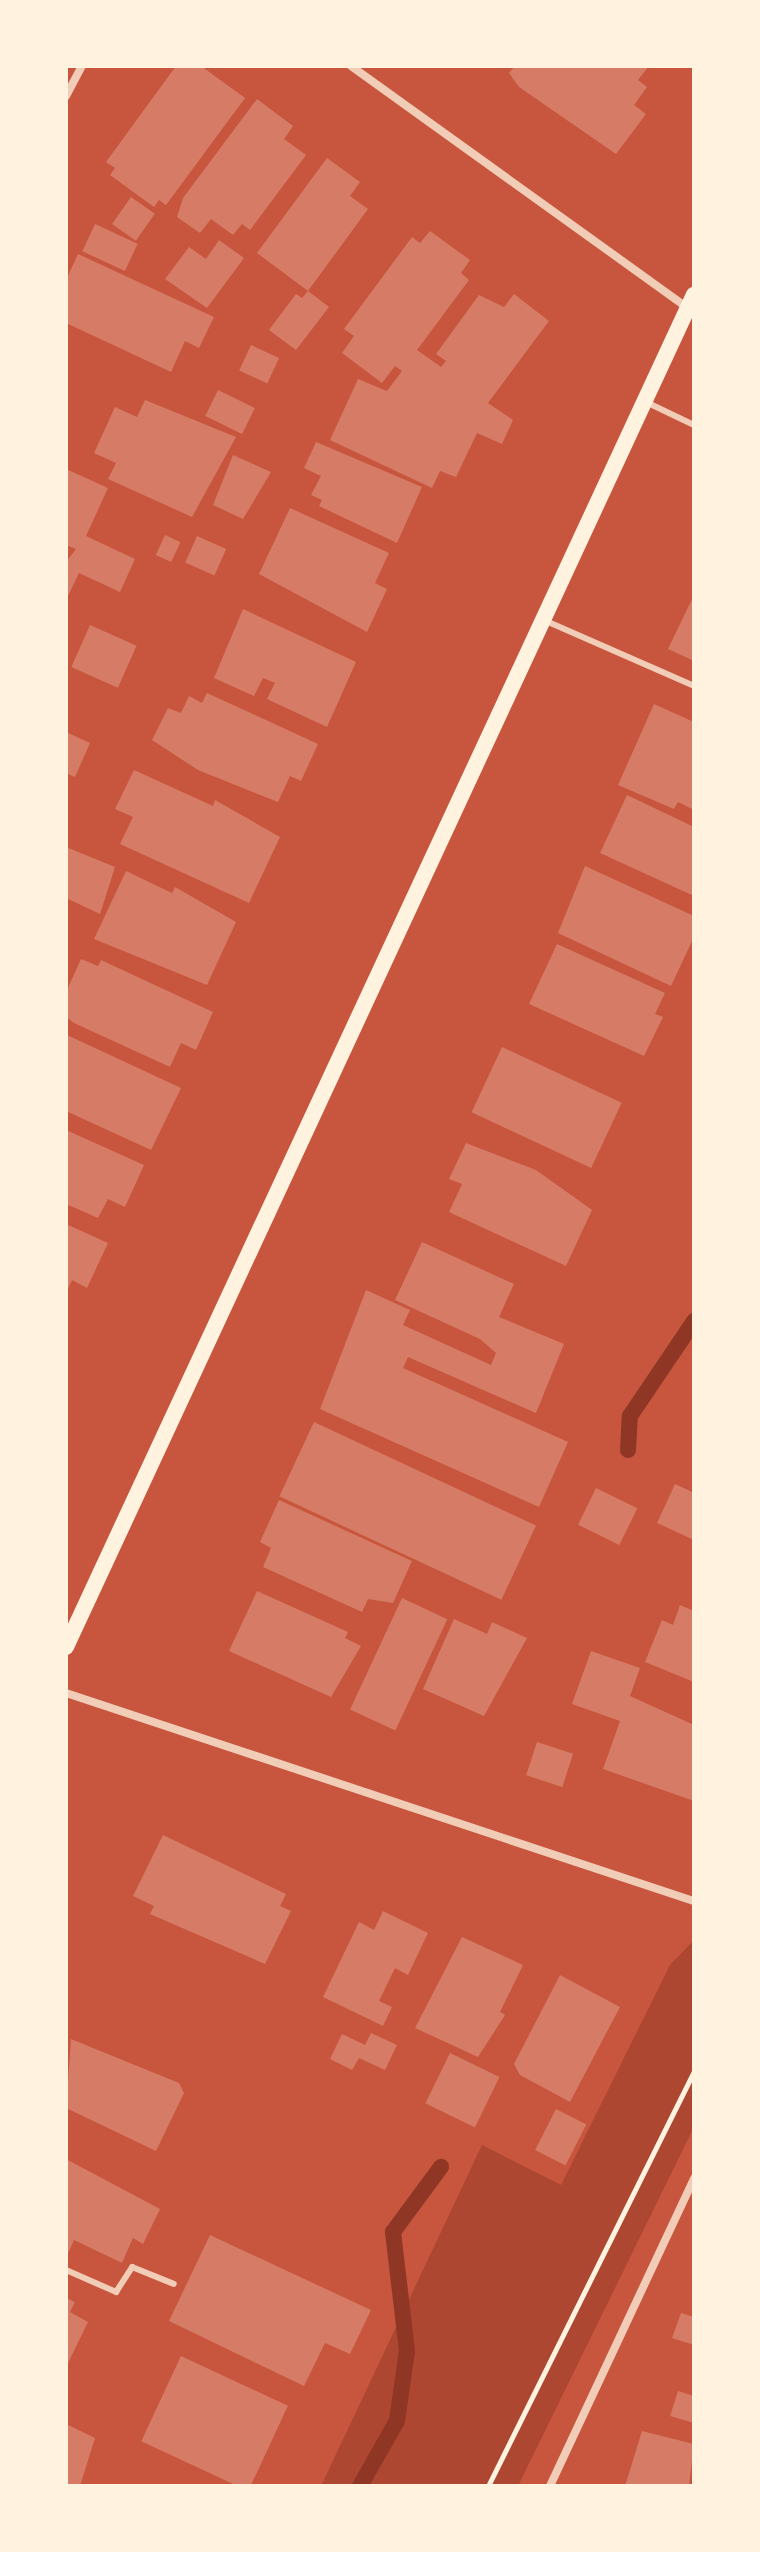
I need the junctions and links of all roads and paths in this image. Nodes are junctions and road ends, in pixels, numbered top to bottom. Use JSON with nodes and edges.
{"nodes":[{"id":1,"x":82,"y":66,"type":"edge"},
{"id":2,"x":351,"y":66,"type":"edge"},
{"id":3,"x":66,"y":96,"type":"edge"},
{"id":4,"x":691,"y":302,"type":"edge"},
{"id":5,"x":645,"y":401,"type":"junction"},
{"id":6,"x":694,"y":425,"type":"edge"},
{"id":7,"x":543,"y":619,"type":"junction"},
{"id":8,"x":694,"y":686,"type":"edge"},
{"id":9,"x":66,"y":1647,"type":"edge"},
{"id":10,"x":66,"y":1693,"type":"edge"},
{"id":11,"x":694,"y":1901,"type":"edge"},
{"id":12,"x":694,"y":2071,"type":"edge"},
{"id":13,"x":694,"y":2178,"type":"edge"},
{"id":14,"x":66,"y":2270,"type":"edge"},
{"id":15,"x":174,"y":2284,"type":"dead end"},
{"id":16,"x":488,"y":2486,"type":"edge"},
{"id":17,"x":550,"y":2486,"type":"edge"}],
"edges":[{"from":1,"to":3,"type":"street"},
{"from":2,"to":4,"type":"street"},
{"from":4,"to":5,"type":"main road"},
{"from":5,"to":6,"type":"lane"},
{"from":5,"to":7,"type":"main road"},
{"from":7,"to":8,"type":"lane"},
{"from":7,"to":9,"type":"main road"},
{"from":10,"to":11,"type":"street"},
{"from":12,"to":16,"type":"path"},
{"from":13,"to":17,"type":"street"},
{"from":14,"to":15,"type":"lane"}]}
